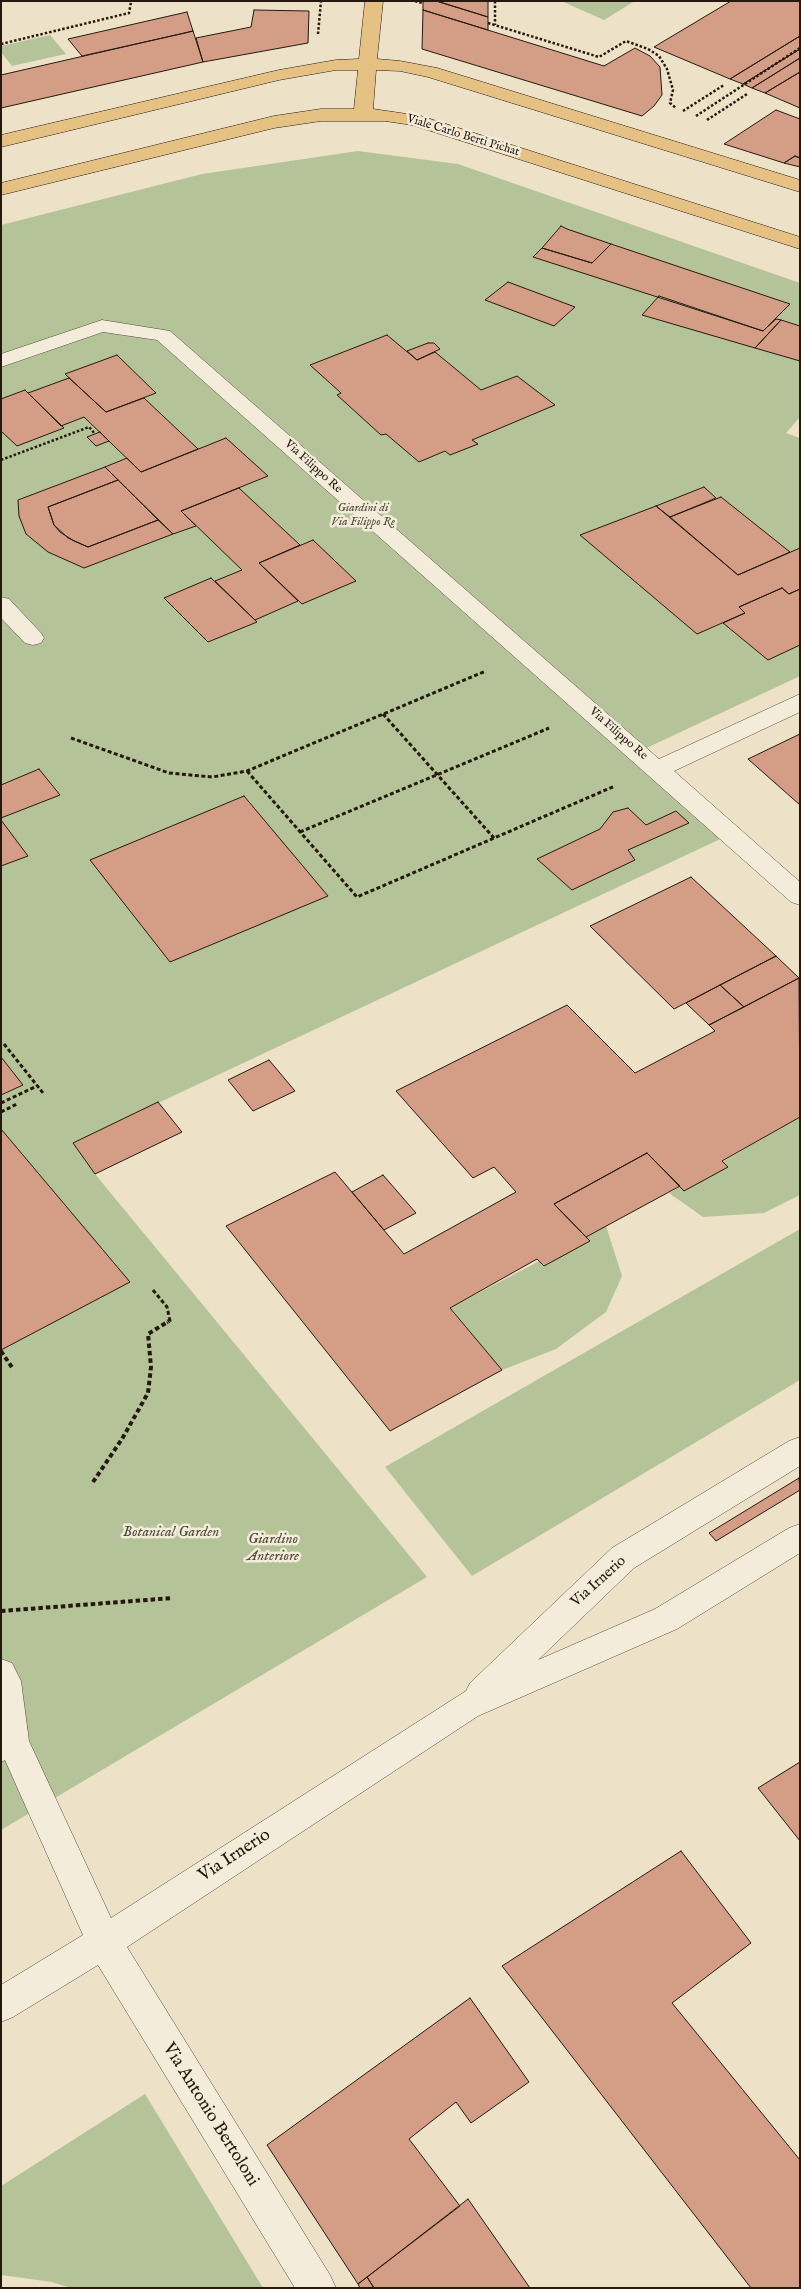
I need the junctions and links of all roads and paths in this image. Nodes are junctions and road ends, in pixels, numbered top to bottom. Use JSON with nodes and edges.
{"nodes":[{"id":1,"x":374,"y":1,"type":"edge"},
{"id":2,"x":414,"y":1,"type":"edge"},
{"id":3,"x":495,"y":1,"type":"edge"},
{"id":4,"x":131,"y":2,"type":"edge"},
{"id":5,"x":422,"y":4,"type":"dead end"},
{"id":6,"x":488,"y":23,"type":"dead end"},
{"id":7,"x":496,"y":25,"type":"junction"},
{"id":8,"x":1,"y":44,"type":"edge"},
{"id":9,"x":800,"y":48,"type":"edge"},
{"id":10,"x":370,"y":64,"type":"junction"},
{"id":11,"x":724,"y":85,"type":"dead end"},
{"id":12,"x":747,"y":94,"type":"dead end"},
{"id":13,"x":682,"y":111,"type":"junction"},
{"id":14,"x":702,"y":112,"type":"dead end"},
{"id":15,"x":363,"y":114,"type":"junction"},
{"id":16,"x":688,"y":114,"type":"dead end"},
{"id":17,"x":712,"y":116,"type":"dead end"},
{"id":18,"x":1,"y":141,"type":"edge"},
{"id":19,"x":800,"y":186,"type":"edge"},
{"id":20,"x":1,"y":189,"type":"edge"},
{"id":21,"x":800,"y":243,"type":"edge"},
{"id":22,"x":1,"y":361,"type":"edge"},
{"id":23,"x":95,"y":434,"type":"dead end"},
{"id":24,"x":1,"y":460,"type":"edge"},
{"id":25,"x":1,"y":604,"type":"edge"},
{"id":26,"x":33,"y":638,"type":"dead end"},
{"id":27,"x":526,"y":655,"type":"junction"},
{"id":28,"x":800,"y":702,"type":"edge"},
{"id":29,"x":591,"y":711,"type":"junction"},
{"id":30,"x":383,"y":714,"type":"junction"},
{"id":31,"x":71,"y":738,"type":"dead end"},
{"id":32,"x":658,"y":769,"type":"junction"},
{"id":33,"x":247,"y":771,"type":"junction"},
{"id":34,"x":437,"y":774,"type":"junction"},
{"id":35,"x":300,"y":832,"type":"junction"},
{"id":36,"x":494,"y":838,"type":"junction"},
{"id":37,"x":800,"y":896,"type":"edge"},
{"id":38,"x":4,"y":1044,"type":"dead end"},
{"id":39,"x":38,"y":1086,"type":"junction"},
{"id":40,"x":43,"y":1093,"type":"dead end"},
{"id":41,"x":1,"y":1103,"type":"edge"},
{"id":42,"x":17,"y":1104,"type":"dead end"},
{"id":43,"x":1,"y":1112,"type":"edge"},
{"id":44,"x":153,"y":1290,"type":"dead end"},
{"id":45,"x":1,"y":1351,"type":"edge"},
{"id":46,"x":13,"y":1369,"type":"dead end"},
{"id":47,"x":800,"y":1450,"type":"edge"},
{"id":48,"x":93,"y":1482,"type":"dead end"},
{"id":49,"x":800,"y":1537,"type":"edge"},
{"id":50,"x":173,"y":1598,"type":"dead end"},
{"id":51,"x":1,"y":1611,"type":"edge"},
{"id":52,"x":1,"y":1673,"type":"edge"},
{"id":53,"x":467,"y":1706,"type":"junction"},
{"id":54,"x":7,"y":1744,"type":"edge"},
{"id":55,"x":104,"y":1942,"type":"junction"},
{"id":56,"x":1,"y":2005,"type":"edge"},
{"id":57,"x":317,"y":2288,"type":"edge"}],
"edges":[{"from":1,"to":10,"type":"main road"},
{"from":2,"to":5,"type":"path"},
{"from":3,"to":7,"type":"path"},
{"from":4,"to":8,"type":"path"},
{"from":6,"to":7,"type":"path"},
{"from":7,"to":13,"type":"path"},
{"from":9,"to":14,"type":"path"},
{"from":10,"to":15,"type":"main road"},
{"from":10,"to":18,"type":"main road"},
{"from":10,"to":19,"type":"main road"},
{"from":11,"to":13,"type":"path"},
{"from":12,"to":17,"type":"path"},
{"from":13,"to":16,"type":"path"},
{"from":15,"to":20,"type":"main road","name":"Viale Carlo Berti Pichat"},
{"from":15,"to":21,"type":"main road","name":"Viale Carlo Berti Pichat"},
{"from":22,"to":27,"type":"street","name":"Via Filippo Re"},
{"from":23,"to":24,"type":"path"},
{"from":25,"to":26,"type":"street"},
{"from":27,"to":29,"type":"street","name":"Via Filippo Re"},
{"from":27,"to":30,"type":"path"},
{"from":28,"to":32,"type":"street","name":"Via Filippo Re"},
{"from":29,"to":32,"type":"street","name":"Via Filippo Re"},
{"from":29,"to":34,"type":"path"},
{"from":30,"to":33,"type":"path"},
{"from":30,"to":34,"type":"path"},
{"from":31,"to":33,"type":"path"},
{"from":32,"to":36,"type":"path"},
{"from":32,"to":37,"type":"street","name":"Via Filippo Re"},
{"from":33,"to":35,"type":"path"},
{"from":34,"to":35,"type":"path"},
{"from":34,"to":36,"type":"path"},
{"from":35,"to":36,"type":"path"},
{"from":38,"to":39,"type":"path"},
{"from":39,"to":40,"type":"path"},
{"from":39,"to":41,"type":"path"},
{"from":42,"to":43,"type":"path"},
{"from":44,"to":48,"type":"path"},
{"from":45,"to":46,"type":"path"},
{"from":47,"to":53,"type":"street","name":"Via Irnerio"},
{"from":49,"to":53,"type":"street","name":"Via Irnerio"},
{"from":50,"to":51,"type":"path"},
{"from":52,"to":54,"type":"street","name":"Via Antonio Bertoloni"},
{"from":53,"to":55,"type":"street","name":"Via Irnerio"},
{"from":54,"to":55,"type":"street","name":"Via Antonio Bertoloni"},
{"from":55,"to":56,"type":"street","name":"Via Irnerio"},
{"from":55,"to":57,"type":"street","name":"Via Antonio Bertoloni"}]}
